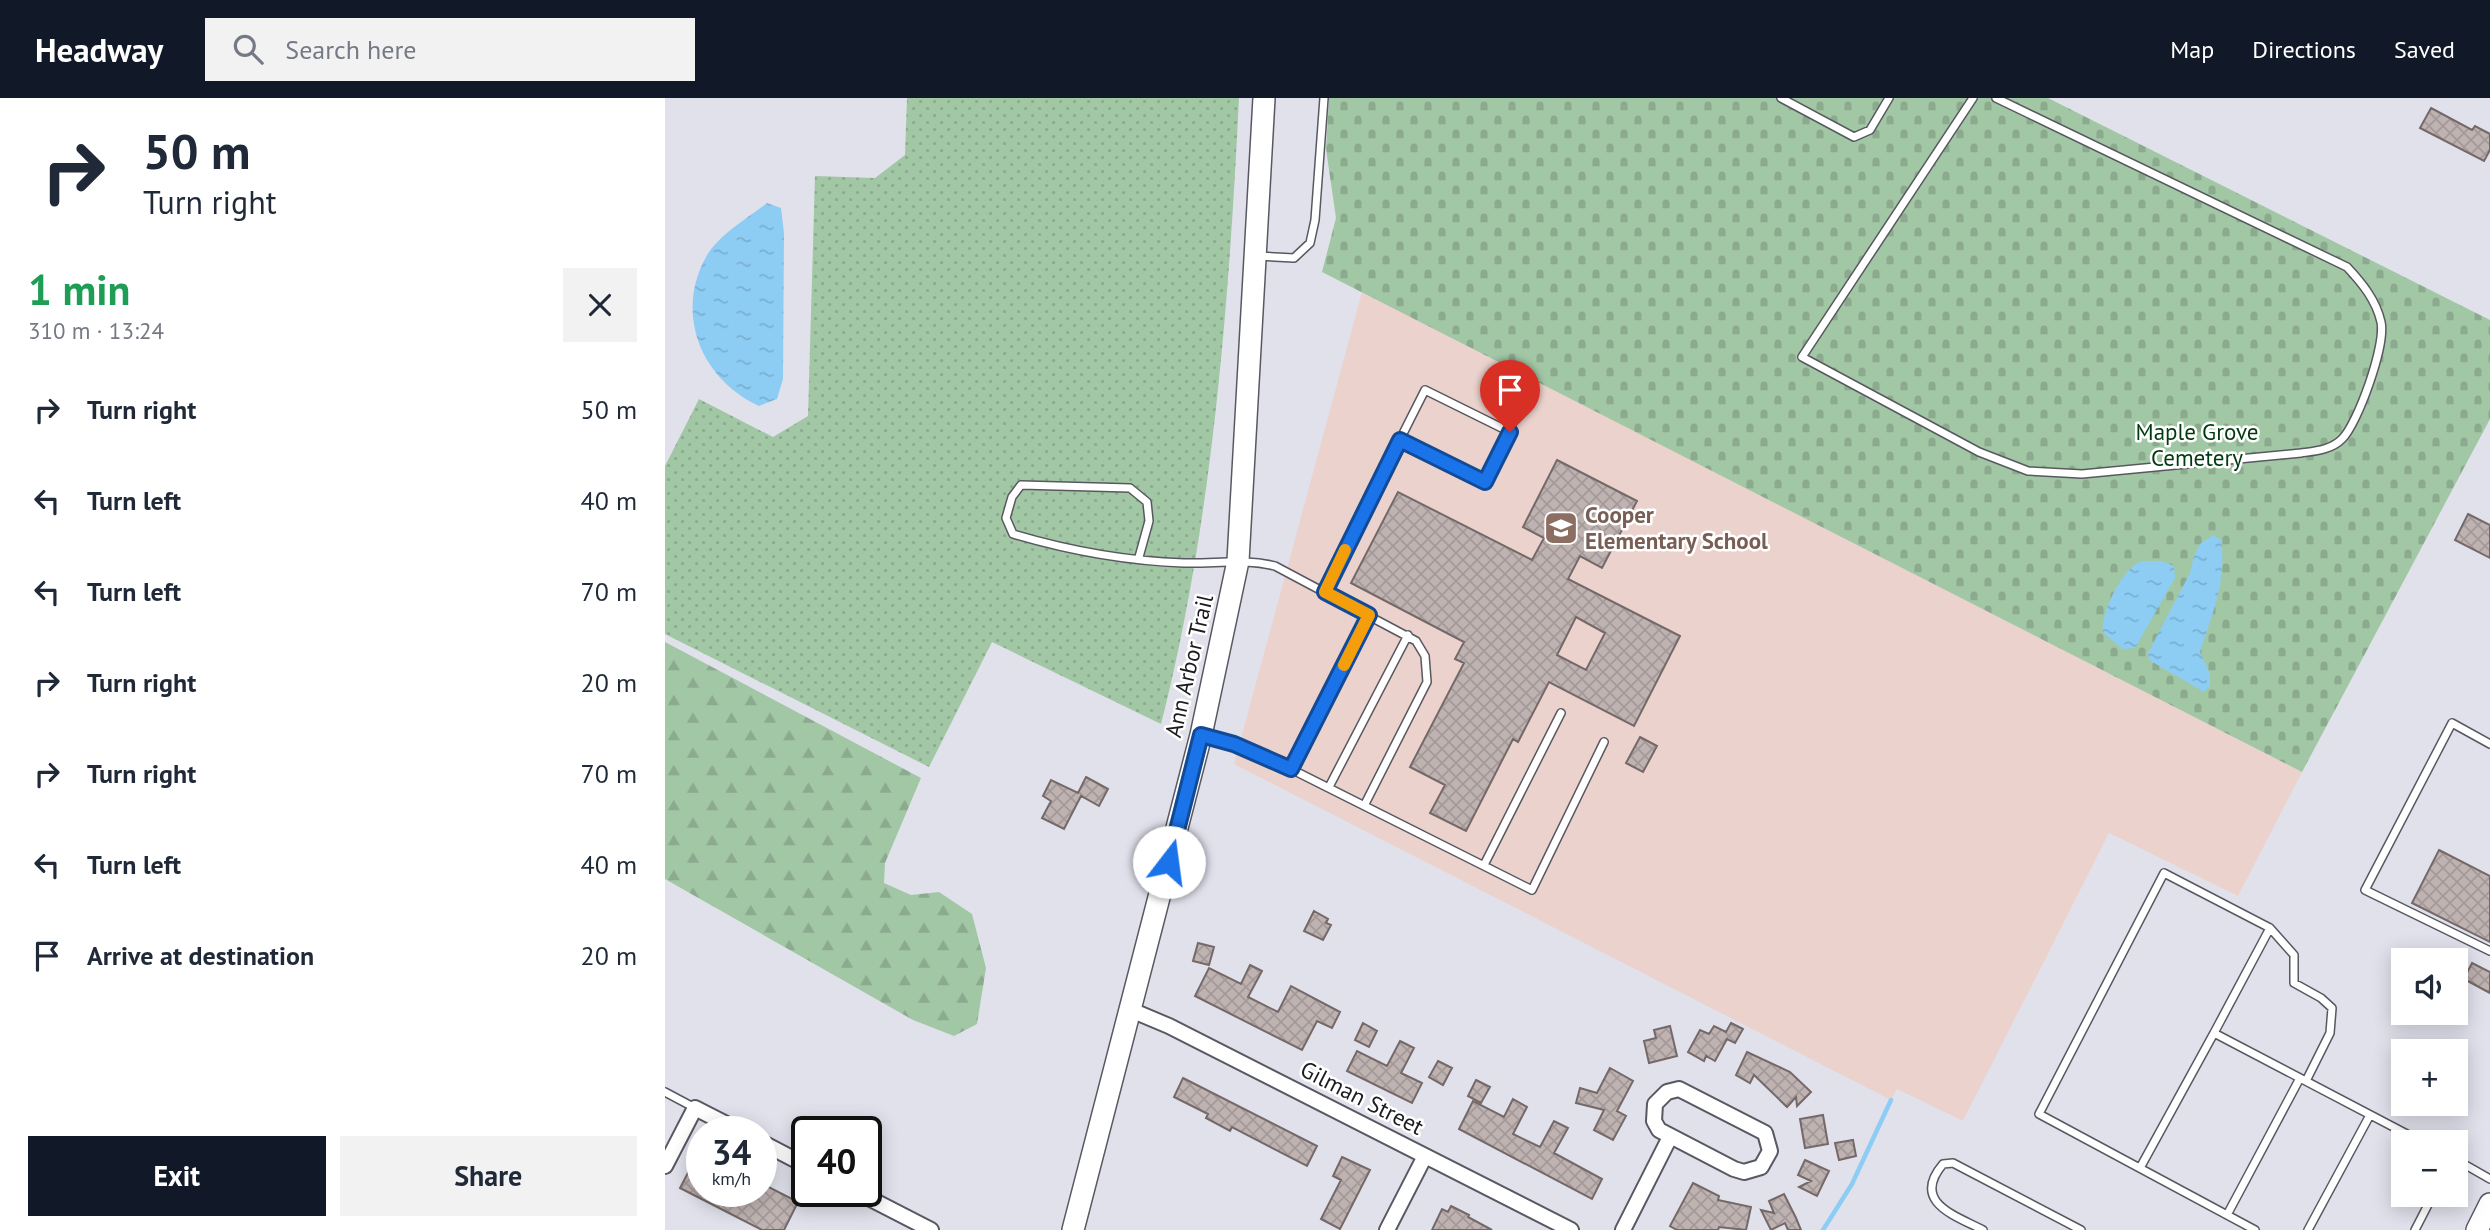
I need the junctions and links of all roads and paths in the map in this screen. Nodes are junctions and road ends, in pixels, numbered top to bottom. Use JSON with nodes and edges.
{"nodes":[{"id":1,"x":1264,"y":98,"type":"edge"},
{"id":2,"x":1324,"y":98,"type":"edge"},
{"id":3,"x":1781,"y":98,"type":"edge"},
{"id":4,"x":1889,"y":98,"type":"edge"},
{"id":5,"x":1973,"y":98,"type":"edge"},
{"id":6,"x":1996,"y":98,"type":"edge"},
{"id":7,"x":1256,"y":256,"type":"junction"},
{"id":8,"x":1400,"y":440,"type":"junction"},
{"id":9,"x":1139,"y":557,"type":"junction"},
{"id":10,"x":1238,"y":561,"type":"junction"},
{"id":11,"x":1325,"y":592,"type":"junction"},
{"id":12,"x":1369,"y":615,"type":"junction"},
{"id":13,"x":1408,"y":635,"type":"junction"},
{"id":14,"x":1561,"y":713,"type":"dead end"},
{"id":15,"x":1201,"y":735,"type":"junction"},
{"id":16,"x":1604,"y":742,"type":"dead end"},
{"id":17,"x":2490,"y":744,"type":"edge"},
{"id":18,"x":1291,"y":769,"type":"junction"},
{"id":19,"x":1329,"y":787,"type":"junction"},
{"id":20,"x":1365,"y":804,"type":"junction"},
{"id":21,"x":1484,"y":865,"type":"junction"},
{"id":22,"x":2270,"y":928,"type":"junction"},
{"id":23,"x":2490,"y":951,"type":"edge"},
{"id":24,"x":1131,"y":1010,"type":"junction"},
{"id":25,"x":2214,"y":1033,"type":"junction"},
{"id":26,"x":2303,"y":1080,"type":"junction"},
{"id":27,"x":665,"y":1093,"type":"edge"},
{"id":28,"x":695,"y":1108,"type":"junction"},
{"id":29,"x":2370,"y":1115,"type":"junction"},
{"id":30,"x":711,"y":1116,"type":"edge"},
{"id":31,"x":2399,"y":1130,"type":"edge"},
{"id":32,"x":1670,"y":1137,"type":"junction"},
{"id":33,"x":1425,"y":1156,"type":"junction"},
{"id":34,"x":665,"y":1166,"type":"edge"},
{"id":35,"x":2468,"y":1166,"type":"edge"},
{"id":36,"x":2140,"y":1168,"type":"junction"},
{"id":37,"x":2490,"y":1179,"type":"edge"},
{"id":38,"x":2490,"y":1204,"type":"edge"},
{"id":39,"x":882,"y":1205,"type":"edge"},
{"id":40,"x":2427,"y":1207,"type":"edge"},
{"id":41,"x":2227,"y":1215,"type":"junction"},
{"id":42,"x":931,"y":1230,"type":"edge"},
{"id":43,"x":1073,"y":1230,"type":"edge"},
{"id":44,"x":1387,"y":1230,"type":"edge"},
{"id":45,"x":1571,"y":1230,"type":"edge"},
{"id":46,"x":1623,"y":1230,"type":"edge"},
{"id":47,"x":1983,"y":1230,"type":"edge"},
{"id":48,"x":2081,"y":1230,"type":"edge"},
{"id":49,"x":2255,"y":1230,"type":"edge"},
{"id":50,"x":2308,"y":1230,"type":"edge"},
{"id":51,"x":2415,"y":1230,"type":"edge"},
{"id":52,"x":2477,"y":1230,"type":"edge"}],
"edges":[{"from":1,"to":7,"type":"street","name":"Ann Arbor Trail"},
{"from":2,"to":7,"type":"lane"},
{"from":3,"to":4,"type":"lane"},
{"from":5,"to":6,"type":"lane"},
{"from":7,"to":10,"type":"street","name":"Ann Arbor Trail"},
{"from":8,"to":8,"type":"lane"},
{"from":8,"to":11,"type":"lane"},
{"from":9,"to":9,"type":"lane"},
{"from":9,"to":10,"type":"lane"},
{"from":10,"to":11,"type":"lane"},
{"from":10,"to":15,"type":"street","name":"Ann Arbor Trail"},
{"from":11,"to":12,"type":"lane"},
{"from":12,"to":13,"type":"lane"},
{"from":12,"to":18,"type":"lane"},
{"from":13,"to":19,"type":"lane"},
{"from":13,"to":20,"type":"lane"},
{"from":14,"to":21,"type":"lane"},
{"from":15,"to":18,"type":"lane"},
{"from":15,"to":24,"type":"street","name":"Ann Arbor Trail"},
{"from":16,"to":21,"type":"lane"},
{"from":17,"to":23,"type":"lane"},
{"from":18,"to":19,"type":"lane"},
{"from":19,"to":20,"type":"lane"},
{"from":20,"to":21,"type":"lane"},
{"from":22,"to":25,"type":"lane"},
{"from":22,"to":26,"type":"lane"},
{"from":22,"to":36,"type":"lane"},
{"from":24,"to":33,"type":"street","name":"Gilman Street"},
{"from":24,"to":43,"type":"street","name":"Ann Arbor Trail"},
{"from":25,"to":26,"type":"lane"},
{"from":25,"to":36,"type":"lane"},
{"from":26,"to":29,"type":"lane"},
{"from":26,"to":41,"type":"lane"},
{"from":27,"to":28,"type":"lane"},
{"from":28,"to":30,"type":"street"},
{"from":28,"to":34,"type":"street"},
{"from":29,"to":31,"type":"lane"},
{"from":29,"to":50,"type":"lane"},
{"from":32,"to":32,"type":"street"},
{"from":32,"to":46,"type":"street"},
{"from":33,"to":44,"type":"street"},
{"from":33,"to":45,"type":"street","name":"Gilman Street"},
{"from":35,"to":37,"type":"lane"},
{"from":36,"to":41,"type":"lane"},
{"from":38,"to":52,"type":"street"},
{"from":39,"to":42,"type":"street"},
{"from":40,"to":51,"type":"lane"},
{"from":41,"to":49,"type":"lane"},
{"from":47,"to":48,"type":"lane"}]}
